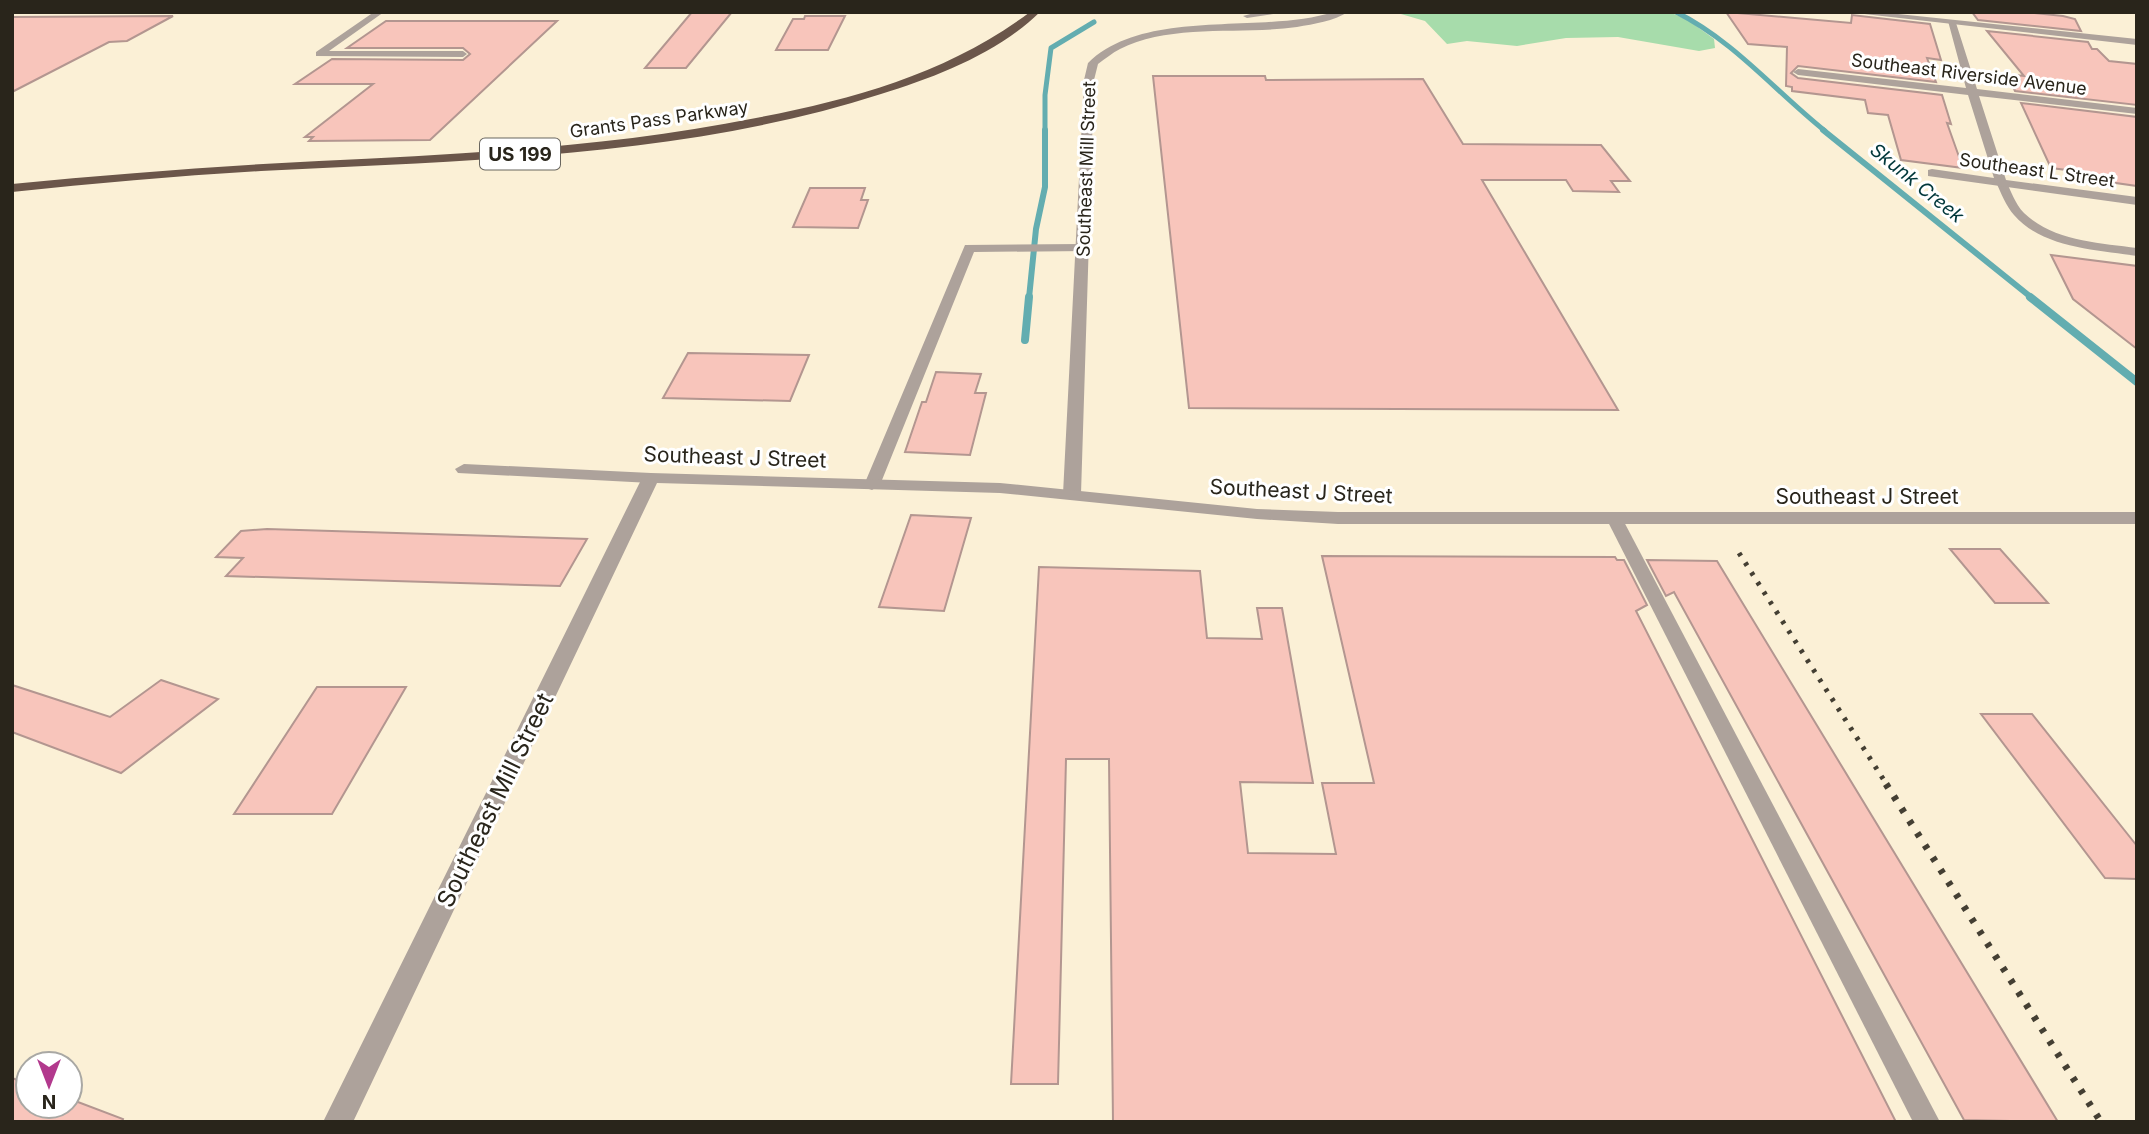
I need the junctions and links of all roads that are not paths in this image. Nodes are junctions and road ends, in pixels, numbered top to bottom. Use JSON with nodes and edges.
{"nodes":[{"id":1,"x":380,"y":12,"type":"edge"},
{"id":2,"x":1035,"y":12,"type":"edge"},
{"id":3,"x":1282,"y":12,"type":"edge"},
{"id":4,"x":1344,"y":12,"type":"edge"},
{"id":5,"x":1851,"y":12,"type":"edge"},
{"id":6,"x":1247,"y":16,"type":"dead end"},
{"id":7,"x":1951,"y":23,"type":"junction"},
{"id":8,"x":2137,"y":42,"type":"edge"},
{"id":9,"x":463,"y":54,"type":"dead end"},
{"id":10,"x":1798,"y":72,"type":"dead end"},
{"id":11,"x":1972,"y":92,"type":"junction"},
{"id":12,"x":2137,"y":111,"type":"edge"},
{"id":13,"x":1931,"y":173,"type":"dead end"},
{"id":14,"x":2001,"y":182,"type":"junction"},
{"id":15,"x":12,"y":188,"type":"edge"},
{"id":16,"x":2137,"y":201,"type":"edge"},
{"id":17,"x":1082,"y":248,"type":"junction"},
{"id":18,"x":2137,"y":252,"type":"edge"},
{"id":19,"x":464,"y":469,"type":"dead end"},
{"id":20,"x":651,"y":478,"type":"junction"},
{"id":21,"x":872,"y":485,"type":"junction"},
{"id":22,"x":1072,"y":494,"type":"junction"},
{"id":23,"x":1614,"y":518,"type":"junction"},
{"id":24,"x":2137,"y":518,"type":"edge"},
{"id":25,"x":338,"y":1122,"type":"edge"},
{"id":26,"x":1927,"y":1122,"type":"edge"}],
"edges":[{"from":1,"to":9,"type":"lane"},
{"from":2,"to":15,"type":"highway","name":"Grants Pass Parkway","number":"US 199"},
{"from":3,"to":6,"type":"lane"},
{"from":4,"to":17,"type":"street","name":"Southeast Mill Street"},
{"from":5,"to":7,"type":"street"},
{"from":7,"to":8,"type":"street"},
{"from":7,"to":11,"type":"street"},
{"from":10,"to":11,"type":"street","name":"Southeast Riverside Avenue"},
{"from":11,"to":12,"type":"street","name":"Southeast Riverside Avenue"},
{"from":11,"to":14,"type":"street"},
{"from":13,"to":14,"type":"street","name":"Southeast L Street"},
{"from":14,"to":16,"type":"street","name":"Southeast L Street"},
{"from":14,"to":18,"type":"lane"},
{"from":17,"to":21,"type":"lane"},
{"from":17,"to":22,"type":"street","name":"Southeast Mill Street"},
{"from":19,"to":20,"type":"street","name":"Southeast J Street"},
{"from":20,"to":21,"type":"street","name":"Southeast J Street"},
{"from":20,"to":25,"type":"street","name":"Southeast Mill Street"},
{"from":21,"to":22,"type":"street","name":"Southeast J Street"},
{"from":22,"to":23,"type":"street","name":"Southeast J Street"},
{"from":23,"to":24,"type":"street","name":"Southeast J Street"},
{"from":23,"to":26,"type":"lane"}]}
